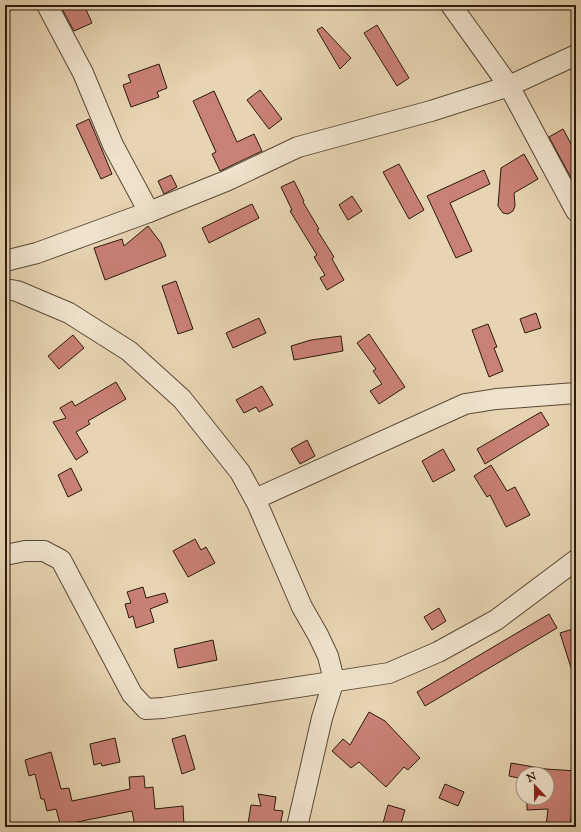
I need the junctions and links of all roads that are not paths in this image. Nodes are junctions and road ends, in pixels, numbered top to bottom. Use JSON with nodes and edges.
{"nodes":[{"id":1,"x":47,"y":5,"type":"edge"},
{"id":2,"x":450,"y":5,"type":"edge"},
{"id":3,"x":576,"y":55,"type":"edge"},
{"id":4,"x":509,"y":86,"type":"junction"},
{"id":5,"x":576,"y":211,"type":"edge"},
{"id":6,"x":148,"y":212,"type":"junction"},
{"id":7,"x":5,"y":261,"type":"edge"},
{"id":8,"x":5,"y":289,"type":"edge"},
{"id":9,"x":576,"y":393,"type":"edge"},
{"id":10,"x":254,"y":499,"type":"junction"},
{"id":11,"x":5,"y":555,"type":"edge"},
{"id":12,"x":576,"y":560,"type":"edge"},
{"id":13,"x":334,"y":680,"type":"junction"},
{"id":14,"x":296,"y":827,"type":"edge"}],
"edges":[{"from":1,"to":6,"type":"street"},
{"from":2,"to":4,"type":"street"},
{"from":3,"to":4,"type":"street"},
{"from":4,"to":5,"type":"street"},
{"from":4,"to":6,"type":"street"},
{"from":6,"to":7,"type":"street"},
{"from":8,"to":10,"type":"street"},
{"from":9,"to":10,"type":"street"},
{"from":10,"to":13,"type":"street"},
{"from":11,"to":13,"type":"street"},
{"from":12,"to":13,"type":"street"},
{"from":13,"to":14,"type":"street"}]}
